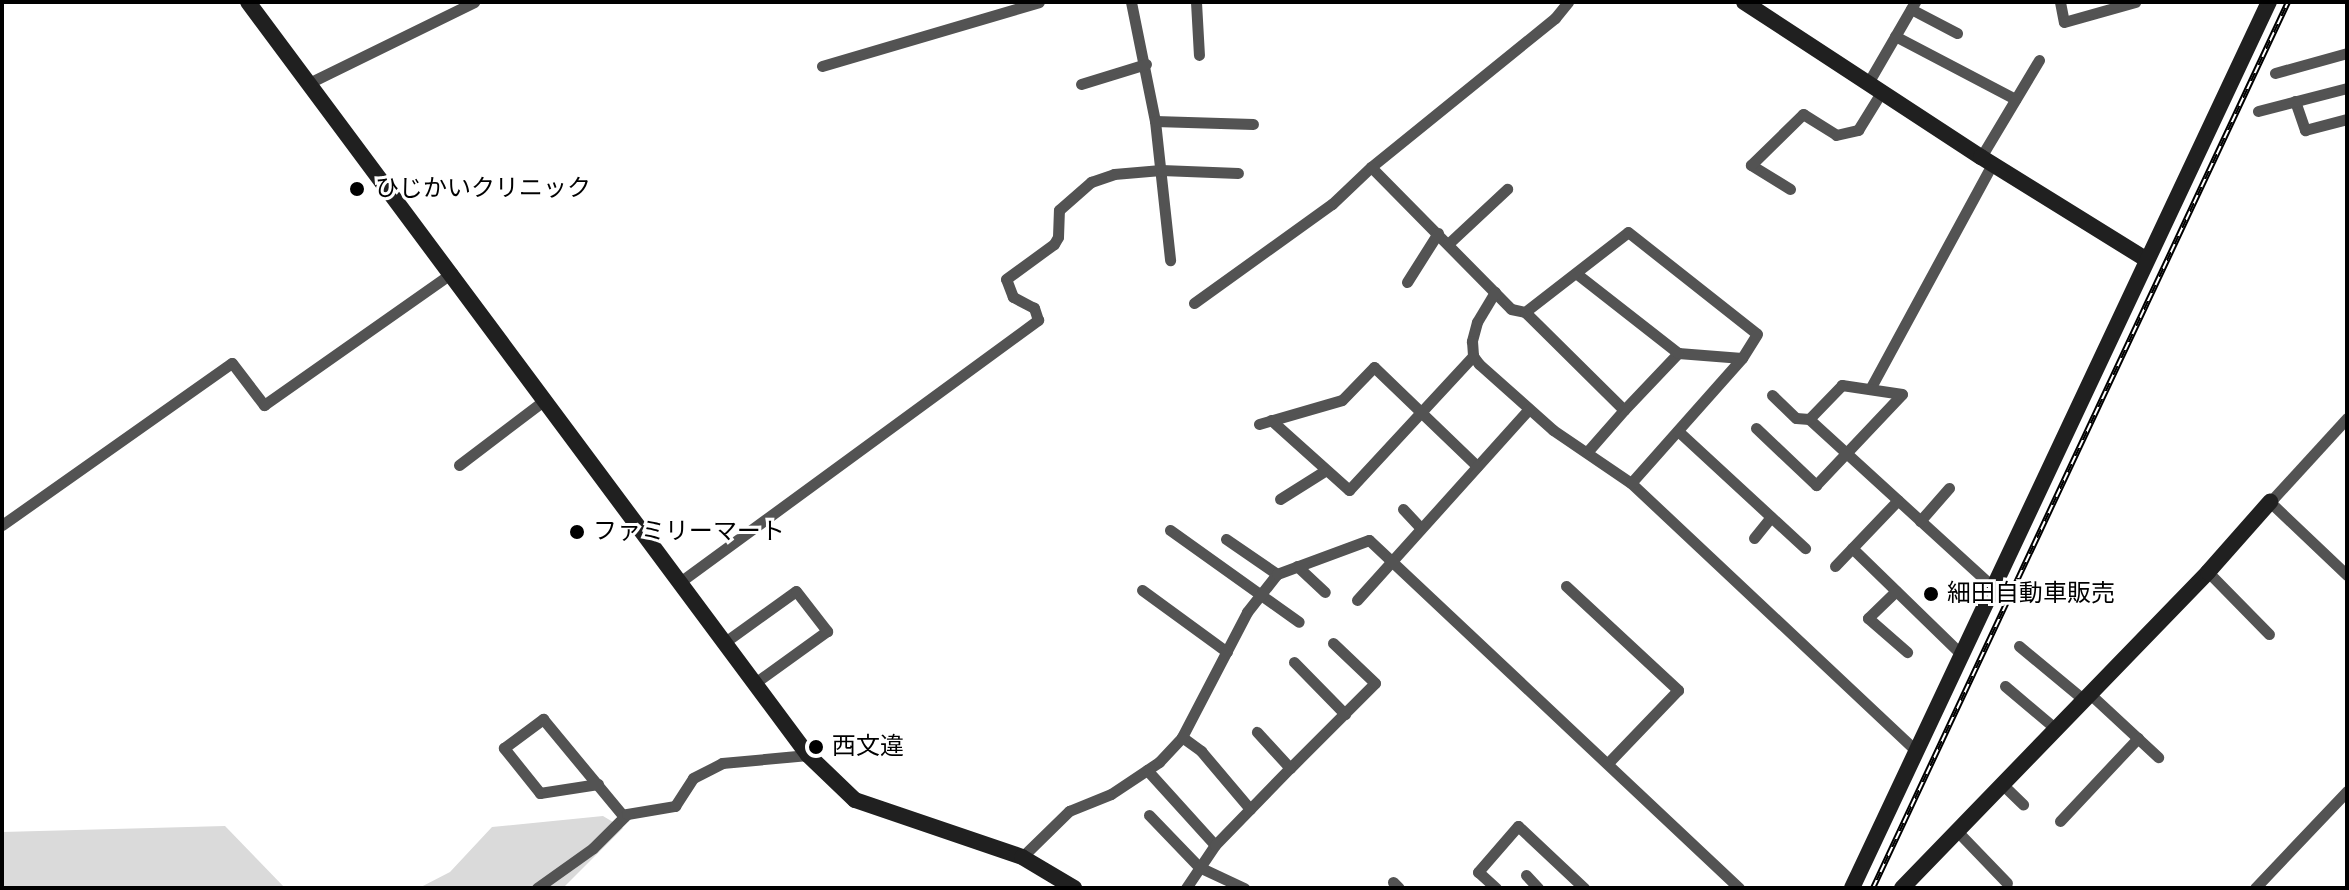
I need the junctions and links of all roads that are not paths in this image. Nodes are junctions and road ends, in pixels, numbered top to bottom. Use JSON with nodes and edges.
{"nodes":[{"id":1,"x":248,"y":2,"type":"edge"},
{"id":2,"x":474,"y":2,"type":"edge"},
{"id":3,"x":1039,"y":2,"type":"edge"},
{"id":4,"x":1131,"y":2,"type":"edge"},
{"id":5,"x":1196,"y":2,"type":"edge"},
{"id":6,"x":1744,"y":2,"type":"edge"},
{"id":7,"x":2060,"y":2,"type":"edge"},
{"id":8,"x":2269,"y":2,"type":"edge"},
{"id":9,"x":1564,"y":3,"type":"edge"},
{"id":10,"x":2129,"y":3,"type":"edge"},
{"id":11,"x":1913,"y":5,"type":"edge"},
{"id":12,"x":1957,"y":33,"type":"dead end"},
{"id":13,"x":1895,"y":36,"type":"junction"},
{"id":14,"x":2347,"y":53,"type":"edge"},
{"id":15,"x":1199,"y":55,"type":"dead end"},
{"id":16,"x":2039,"y":60,"type":"dead end"},
{"id":17,"x":1146,"y":64,"type":"junction"},
{"id":18,"x":822,"y":66,"type":"dead end"},
{"id":19,"x":2275,"y":73,"type":"dead end"},
{"id":20,"x":309,"y":83,"type":"junction"},
{"id":21,"x":1081,"y":84,"type":"dead end"},
{"id":22,"x":1875,"y":87,"type":"junction"},
{"id":23,"x":2347,"y":88,"type":"edge"},
{"id":24,"x":2015,"y":99,"type":"junction"},
{"id":25,"x":2295,"y":101,"type":"junction"},
{"id":26,"x":2258,"y":111,"type":"dead end"},
{"id":27,"x":2347,"y":119,"type":"edge"},
{"id":28,"x":1155,"y":121,"type":"junction"},
{"id":29,"x":1253,"y":124,"type":"dead end"},
{"id":30,"x":1986,"y":160,"type":"junction"},
{"id":31,"x":1371,"y":167,"type":"junction"},
{"id":32,"x":1161,"y":170,"type":"junction"},
{"id":33,"x":1238,"y":173,"type":"dead end"},
{"id":34,"x":1507,"y":189,"type":"dead end"},
{"id":35,"x":1790,"y":189,"type":"dead end"},
{"id":36,"x":1438,"y":233,"type":"junction"},
{"id":37,"x":1448,"y":244,"type":"junction"},
{"id":38,"x":1170,"y":260,"type":"dead end"},
{"id":39,"x":2147,"y":260,"type":"junction"},
{"id":40,"x":452,"y":273,"type":"junction"},
{"id":41,"x":1577,"y":274,"type":"junction"},
{"id":42,"x":1407,"y":282,"type":"dead end"},
{"id":43,"x":1495,"y":292,"type":"junction"},
{"id":44,"x":1194,"y":303,"type":"dead end"},
{"id":45,"x":1525,"y":312,"type":"junction"},
{"id":46,"x":1678,"y":353,"type":"junction"},
{"id":47,"x":1473,"y":356,"type":"junction"},
{"id":48,"x":1742,"y":358,"type":"junction"},
{"id":49,"x":1870,"y":389,"type":"junction"},
{"id":50,"x":1772,"y":395,"type":"dead end"},
{"id":51,"x":546,"y":399,"type":"junction"},
{"id":52,"x":1529,"y":409,"type":"junction"},
{"id":53,"x":1624,"y":410,"type":"junction"},
{"id":54,"x":1422,"y":412,"type":"junction"},
{"id":55,"x":2347,"y":418,"type":"edge"},
{"id":56,"x":1809,"y":419,"type":"junction"},
{"id":57,"x":1756,"y":428,"type":"dead end"},
{"id":58,"x":1678,"y":431,"type":"junction"},
{"id":59,"x":1588,"y":451,"type":"junction"},
{"id":60,"x":1847,"y":453,"type":"junction"},
{"id":61,"x":459,"y":465,"type":"dead end"},
{"id":62,"x":1477,"y":466,"type":"junction"},
{"id":63,"x":1326,"y":470,"type":"junction"},
{"id":64,"x":1631,"y":483,"type":"junction"},
{"id":65,"x":1949,"y":488,"type":"dead end"},
{"id":66,"x":1280,"y":499,"type":"dead end"},
{"id":67,"x":1898,"y":500,"type":"junction"},
{"id":68,"x":2270,"y":502,"type":"junction"},
{"id":69,"x":1403,"y":509,"type":"dead end"},
{"id":70,"x":1771,"y":517,"type":"junction"},
{"id":71,"x":1920,"y":521,"type":"junction"},
{"id":72,"x":2,"y":525,"type":"edge"},
{"id":73,"x":1421,"y":528,"type":"junction"},
{"id":74,"x":1170,"y":530,"type":"dead end"},
{"id":75,"x":1754,"y":538,"type":"dead end"},
{"id":76,"x":1226,"y":539,"type":"dead end"},
{"id":77,"x":1805,"y":548,"type":"dead end"},
{"id":78,"x":1852,"y":548,"type":"junction"},
{"id":79,"x":1393,"y":559,"type":"junction"},
{"id":80,"x":1297,"y":566,"type":"junction"},
{"id":81,"x":1835,"y":566,"type":"dead end"},
{"id":82,"x":2208,"y":572,"type":"junction"},
{"id":83,"x":1277,"y":574,"type":"junction"},
{"id":84,"x":2347,"y":575,"type":"edge"},
{"id":85,"x":680,"y":582,"type":"junction"},
{"id":86,"x":1566,"y":586,"type":"dead end"},
{"id":87,"x":1993,"y":587,"type":"junction"},
{"id":88,"x":1142,"y":590,"type":"dead end"},
{"id":89,"x":1896,"y":591,"type":"junction"},
{"id":90,"x":1325,"y":592,"type":"dead end"},
{"id":91,"x":1261,"y":595,"type":"junction"},
{"id":92,"x":1357,"y":600,"type":"dead end"},
{"id":93,"x":1299,"y":622,"type":"dead end"},
{"id":94,"x":2269,"y":634,"type":"dead end"},
{"id":95,"x":725,"y":642,"type":"junction"},
{"id":96,"x":1333,"y":643,"type":"dead end"},
{"id":97,"x":2019,"y":646,"type":"dead end"},
{"id":98,"x":1227,"y":652,"type":"junction"},
{"id":99,"x":1907,"y":652,"type":"dead end"},
{"id":100,"x":1961,"y":654,"type":"junction"},
{"id":101,"x":1294,"y":662,"type":"dead end"},
{"id":102,"x":755,"y":683,"type":"junction"},
{"id":103,"x":2005,"y":686,"type":"dead end"},
{"id":104,"x":2087,"y":697,"type":"junction"},
{"id":105,"x":1345,"y":714,"type":"junction"},
{"id":106,"x":2057,"y":730,"type":"junction"},
{"id":107,"x":1257,"y":732,"type":"dead end"},
{"id":108,"x":1182,"y":737,"type":"junction"},
{"id":109,"x":2138,"y":738,"type":"junction"},
{"id":110,"x":1916,"y":751,"type":"junction"},
{"id":111,"x":808,"y":755,"type":"junction"},
{"id":112,"x":2158,"y":757,"type":"dead end"},
{"id":113,"x":1608,"y":763,"type":"junction"},
{"id":114,"x":1290,"y":768,"type":"junction"},
{"id":115,"x":1147,"y":770,"type":"junction"},
{"id":116,"x":598,"y":784,"type":"junction"},
{"id":117,"x":2003,"y":785,"type":"junction"},
{"id":118,"x":2347,"y":791,"type":"edge"},
{"id":119,"x":2023,"y":804,"type":"dead end"},
{"id":120,"x":1250,"y":809,"type":"junction"},
{"id":121,"x":1149,"y":815,"type":"dead end"},
{"id":122,"x":624,"y":817,"type":"junction"},
{"id":123,"x":2060,"y":821,"type":"dead end"},
{"id":124,"x":1957,"y":831,"type":"junction"},
{"id":125,"x":1215,"y":845,"type":"junction"},
{"id":126,"x":1022,"y":857,"type":"junction"},
{"id":127,"x":1199,"y":867,"type":"junction"},
{"id":128,"x":1526,"y":875,"type":"dead end"},
{"id":129,"x":2007,"y":883,"type":"dead end"},
{"id":130,"x":537,"y":888,"type":"edge"},
{"id":131,"x":1074,"y":888,"type":"edge"},
{"id":132,"x":1186,"y":888,"type":"edge"},
{"id":133,"x":1244,"y":888,"type":"edge"},
{"id":134,"x":1496,"y":888,"type":"edge"},
{"id":135,"x":1538,"y":888,"type":"edge"},
{"id":136,"x":1584,"y":888,"type":"edge"},
{"id":137,"x":1739,"y":888,"type":"edge"},
{"id":138,"x":1852,"y":888,"type":"edge"},
{"id":139,"x":1902,"y":888,"type":"edge"},
{"id":140,"x":2255,"y":888,"type":"edge"}],
"edges":[{"from":1,"to":20,"type":"street"},
{"from":2,"to":20,"type":"street"},
{"from":3,"to":18,"type":"street"},
{"from":4,"to":17,"type":"street"},
{"from":5,"to":15,"type":"street"},
{"from":6,"to":22,"type":"street"},
{"from":7,"to":10,"type":"street"},
{"from":8,"to":39,"type":"street"},
{"from":9,"to":31,"type":"street"},
{"from":11,"to":12,"type":"street"},
{"from":11,"to":13,"type":"street"},
{"from":13,"to":22,"type":"street"},
{"from":13,"to":24,"type":"street"},
{"from":14,"to":19,"type":"street"},
{"from":16,"to":24,"type":"street"},
{"from":17,"to":21,"type":"street"},
{"from":17,"to":28,"type":"street"},
{"from":20,"to":40,"type":"street"},
{"from":22,"to":30,"type":"street"},
{"from":22,"to":35,"type":"street"},
{"from":23,"to":25,"type":"street"},
{"from":24,"to":30,"type":"street"},
{"from":25,"to":26,"type":"street"},
{"from":25,"to":27,"type":"street"},
{"from":28,"to":29,"type":"street"},
{"from":28,"to":32,"type":"street"},
{"from":30,"to":39,"type":"street"},
{"from":30,"to":49,"type":"street"},
{"from":31,"to":36,"type":"street"},
{"from":31,"to":44,"type":"street"},
{"from":32,"to":33,"type":"street"},
{"from":32,"to":38,"type":"street"},
{"from":32,"to":85,"type":"street"},
{"from":34,"to":37,"type":"street"},
{"from":36,"to":37,"type":"street"},
{"from":36,"to":42,"type":"street"},
{"from":37,"to":43,"type":"street"},
{"from":39,"to":87,"type":"street"},
{"from":40,"to":51,"type":"street"},
{"from":40,"to":72,"type":"street"},
{"from":41,"to":45,"type":"street"},
{"from":41,"to":46,"type":"street"},
{"from":41,"to":48,"type":"street"},
{"from":43,"to":45,"type":"street"},
{"from":43,"to":47,"type":"street"},
{"from":45,"to":53,"type":"street"},
{"from":46,"to":48,"type":"street"},
{"from":46,"to":53,"type":"street"},
{"from":47,"to":52,"type":"street"},
{"from":47,"to":54,"type":"street"},
{"from":48,"to":58,"type":"street"},
{"from":49,"to":56,"type":"street"},
{"from":49,"to":60,"type":"street"},
{"from":50,"to":56,"type":"street"},
{"from":51,"to":61,"type":"street"},
{"from":51,"to":85,"type":"street"},
{"from":52,"to":59,"type":"street"},
{"from":52,"to":62,"type":"street"},
{"from":53,"to":59,"type":"street"},
{"from":54,"to":62,"type":"street"},
{"from":54,"to":63,"type":"street"},
{"from":54,"to":63,"type":"street"},
{"from":55,"to":68,"type":"street"},
{"from":56,"to":60,"type":"street"},
{"from":57,"to":60,"type":"street"},
{"from":58,"to":64,"type":"street"},
{"from":58,"to":70,"type":"street"},
{"from":59,"to":64,"type":"street"},
{"from":60,"to":67,"type":"street"},
{"from":62,"to":73,"type":"street"},
{"from":63,"to":66,"type":"street"},
{"from":64,"to":110,"type":"street"},
{"from":65,"to":71,"type":"street"},
{"from":67,"to":71,"type":"street"},
{"from":67,"to":78,"type":"street"},
{"from":68,"to":82,"type":"street"},
{"from":68,"to":84,"type":"street"},
{"from":69,"to":73,"type":"street"},
{"from":70,"to":75,"type":"street"},
{"from":70,"to":77,"type":"street"},
{"from":71,"to":87,"type":"street"},
{"from":73,"to":79,"type":"street"},
{"from":74,"to":91,"type":"street"},
{"from":76,"to":83,"type":"street"},
{"from":78,"to":81,"type":"street"},
{"from":78,"to":89,"type":"street"},
{"from":79,"to":80,"type":"street"},
{"from":79,"to":92,"type":"street"},
{"from":79,"to":113,"type":"street"},
{"from":80,"to":83,"type":"street"},
{"from":80,"to":90,"type":"street"},
{"from":82,"to":94,"type":"street"},
{"from":82,"to":104,"type":"street"},
{"from":83,"to":91,"type":"street"},
{"from":85,"to":95,"type":"street"},
{"from":86,"to":113,"type":"street"},
{"from":87,"to":100,"type":"street"},
{"from":88,"to":98,"type":"street"},
{"from":89,"to":99,"type":"street"},
{"from":89,"to":100,"type":"street"},
{"from":91,"to":93,"type":"street"},
{"from":91,"to":98,"type":"street"},
{"from":95,"to":102,"type":"street"},
{"from":95,"to":102,"type":"street"},
{"from":96,"to":105,"type":"street"},
{"from":97,"to":104,"type":"street"},
{"from":98,"to":108,"type":"street"},
{"from":100,"to":110,"type":"street"},
{"from":101,"to":105,"type":"street"},
{"from":102,"to":111,"type":"street"},
{"from":103,"to":106,"type":"street"},
{"from":104,"to":106,"type":"street"},
{"from":104,"to":109,"type":"street"},
{"from":105,"to":114,"type":"street"},
{"from":106,"to":117,"type":"street"},
{"from":107,"to":114,"type":"street"},
{"from":108,"to":115,"type":"street"},
{"from":108,"to":120,"type":"street"},
{"from":109,"to":112,"type":"street"},
{"from":109,"to":123,"type":"street"},
{"from":110,"to":138,"type":"street"},
{"from":111,"to":122,"type":"street"},
{"from":111,"to":126,"type":"street"},
{"from":113,"to":137,"type":"street"},
{"from":114,"to":120,"type":"street"},
{"from":115,"to":125,"type":"street"},
{"from":115,"to":126,"type":"street"},
{"from":116,"to":116,"type":"street"},
{"from":116,"to":122,"type":"street"},
{"from":117,"to":119,"type":"street"},
{"from":117,"to":124,"type":"street"},
{"from":118,"to":140,"type":"street"},
{"from":120,"to":125,"type":"street"},
{"from":121,"to":127,"type":"street"},
{"from":122,"to":130,"type":"street"},
{"from":124,"to":129,"type":"street"},
{"from":124,"to":139,"type":"street"},
{"from":125,"to":127,"type":"street"},
{"from":126,"to":131,"type":"street"},
{"from":127,"to":132,"type":"street"},
{"from":127,"to":133,"type":"street"},
{"from":128,"to":135,"type":"street"},
{"from":134,"to":136,"type":"street"}]}
